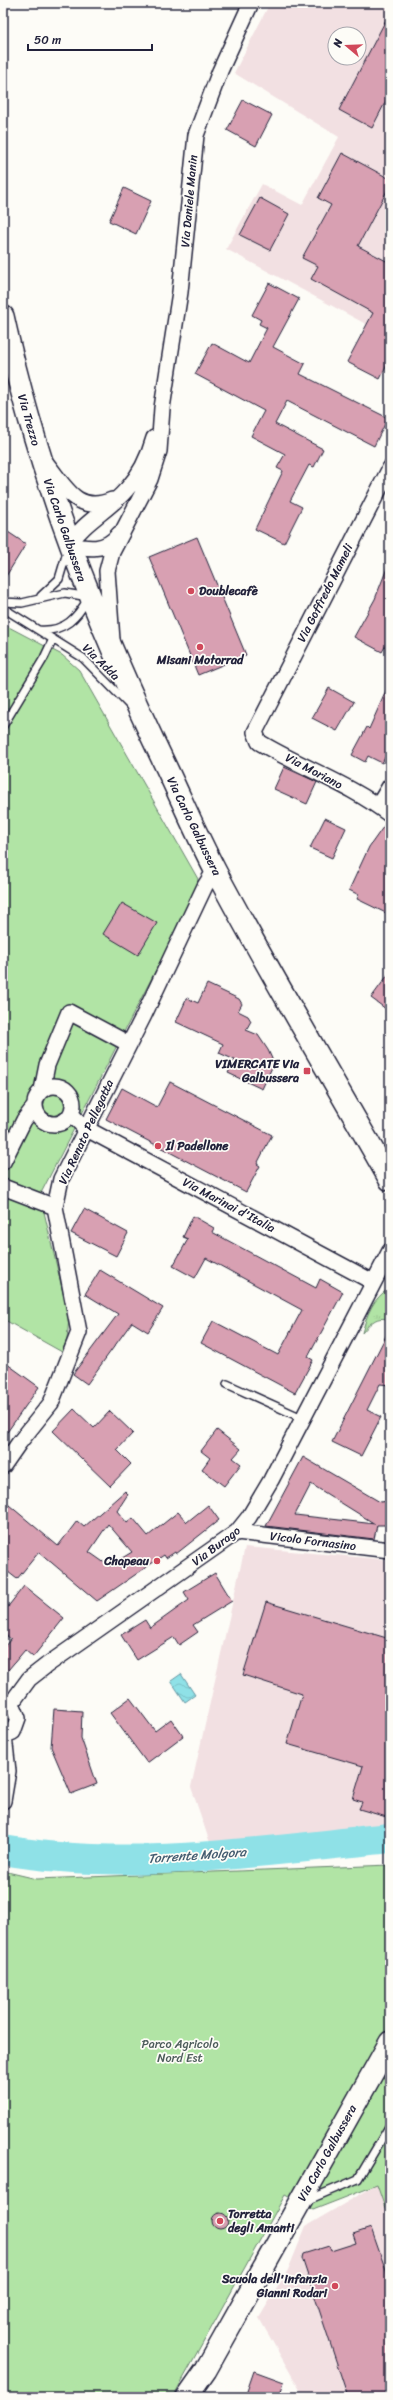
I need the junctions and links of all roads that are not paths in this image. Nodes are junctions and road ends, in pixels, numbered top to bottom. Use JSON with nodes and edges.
{"nodes":[{"id":1,"x":251,"y":3,"type":"edge"},
{"id":2,"x":3,"y":316,"type":"edge"},
{"id":3,"x":162,"y":408,"type":"junction"},
{"id":4,"x":39,"y":454,"type":"junction"},
{"id":5,"x":390,"y":468,"type":"edge"},
{"id":6,"x":120,"y":496,"type":"junction"},
{"id":7,"x":132,"y":517,"type":"junction"},
{"id":8,"x":69,"y":544,"type":"junction"},
{"id":9,"x":89,"y":597,"type":"junction"},
{"id":10,"x":3,"y":602,"type":"edge"},
{"id":11,"x":28,"y":602,"type":"junction"},
{"id":12,"x":3,"y":608,"type":"edge"},
{"id":13,"x":36,"y":630,"type":"junction"},
{"id":14,"x":53,"y":639,"type":"junction"},
{"id":15,"x":113,"y":655,"type":"junction"},
{"id":16,"x":261,"y":719,"type":"joint"},
{"id":17,"x":143,"y":720,"type":"junction"},
{"id":18,"x":3,"y":726,"type":"edge"},
{"id":19,"x":390,"y":786,"type":"edge"},
{"id":20,"x":384,"y":811,"type":"edge"},
{"id":21,"x":215,"y":870,"type":"junction"},
{"id":22,"x":129,"y":1044,"type":"junction"},
{"id":23,"x":42,"y":1090,"type":"junction"},
{"id":24,"x":35,"y":1106,"type":"junction"},
{"id":25,"x":71,"y":1114,"type":"junction"},
{"id":26,"x":85,"y":1128,"type":"junction"},
{"id":27,"x":3,"y":1162,"type":"edge"},
{"id":28,"x":390,"y":1180,"type":"edge"},
{"id":29,"x":3,"y":1187,"type":"edge"},
{"id":30,"x":55,"y":1207,"type":"junction"},
{"id":31,"x":390,"y":1251,"type":"edge"},
{"id":32,"x":390,"y":1273,"type":"edge"},
{"id":33,"x":373,"y":1282,"type":"junction"},
{"id":34,"x":227,"y":1384,"type":"dead end"},
{"id":35,"x":302,"y":1418,"type":"junction"},
{"id":36,"x":3,"y":1466,"type":"edge"},
{"id":37,"x":237,"y":1532,"type":"junction"},
{"id":38,"x":390,"y":1550,"type":"edge"},
{"id":39,"x":6,"y":1704,"type":"edge"},
{"id":40,"x":3,"y":1736,"type":"edge"},
{"id":41,"x":3,"y":1801,"type":"edge"},
{"id":42,"x":390,"y":2042,"type":"edge"},
{"id":43,"x":390,"y":2125,"type":"edge"},
{"id":44,"x":299,"y":2204,"type":"junction"},
{"id":45,"x":206,"y":2370,"type":"junction"},
{"id":46,"x":187,"y":2397,"type":"edge"},
{"id":47,"x":196,"y":2397,"type":"edge"}],
"edges":[{"from":1,"to":3,"type":"street","name":"Via Daniele Manin"},
{"from":2,"to":4,"type":"street","name":"Via Trezzo"},
{"from":3,"to":6,"type":"street","name":"Via Daniele Manin"},
{"from":3,"to":7,"type":"street","name":"Via Daniele Manin"},
{"from":4,"to":6,"type":"street","name":"Via Daniele Manin"},
{"from":4,"to":8,"type":"street","name":"Via Carlo Galbussera"},
{"from":5,"to":16,"type":"street","name":"Via Goffredo Mameli"},
{"from":6,"to":8,"type":"street","name":"Via Daniele Manin"},
{"from":7,"to":8,"type":"street","name":"Via Daniele Manin"},
{"from":7,"to":15,"type":"street","name":"Via Daniele Manin"},
{"from":8,"to":9,"type":"street","name":"Via Carlo Galbussera"},
{"from":8,"to":11,"type":"lane"},
{"from":9,"to":11,"type":"lane"},
{"from":9,"to":13,"type":"lane"},
{"from":9,"to":15,"type":"street","name":"Via Carlo Galbussera"},
{"from":10,"to":11,"type":"lane"},
{"from":12,"to":13,"type":"lane","name":"Via Adda"},
{"from":13,"to":14,"type":"lane","name":"Via Adda"},
{"from":14,"to":17,"type":"lane","name":"Via Adda"},
{"from":14,"to":18,"type":"lane"},
{"from":15,"to":17,"type":"street","name":"Via Carlo Galbussera"},
{"from":16,"to":20,"type":"street","name":"Via Moriano"},
{"from":17,"to":21,"type":"street","name":"Via Carlo Galbussera"},
{"from":19,"to":20,"type":"street"},
{"from":21,"to":22,"type":"street","name":"Via Renato Pellegatta"},
{"from":21,"to":28,"type":"street","name":"Via Carlo Galbussera"},
{"from":22,"to":23,"type":"street"},
{"from":22,"to":26,"type":"street","name":"Via Renato Pellegatta"},
{"from":23,"to":24,"type":"street"},
{"from":23,"to":25,"type":"street"},
{"from":24,"to":25,"type":"street"},
{"from":24,"to":27,"type":"street"},
{"from":25,"to":26,"type":"street","name":"Via Marinai d'Italia"},
{"from":26,"to":30,"type":"street","name":"Via Renato Pellegatta"},
{"from":26,"to":33,"type":"street","name":"Via Marinai d'Italia"},
{"from":29,"to":30,"type":"street"},
{"from":30,"to":36,"type":"street","name":"Via Renato Pellegatta"},
{"from":31,"to":33,"type":"street","name":"Via Burago"},
{"from":32,"to":33,"type":"street"},
{"from":33,"to":35,"type":"street","name":"Via Burago"},
{"from":34,"to":35,"type":"lane"},
{"from":35,"to":37,"type":"street","name":"Via Burago"},
{"from":37,"to":38,"type":"street","name":"Vicolo Fornasino"},
{"from":37,"to":39,"type":"street","name":"Via Burago"},
{"from":39,"to":40,"type":"street","name":"Via Burago"},
{"from":40,"to":41,"type":"street"},
{"from":42,"to":44,"type":"street","name":"Via Carlo Galbussera"},
{"from":43,"to":44,"type":"lane"},
{"from":44,"to":45,"type":"street","name":"Via Carlo Galbussera"},
{"from":45,"to":46,"type":"street","name":"Via Carlo Galbussera"},
{"from":45,"to":47,"type":"street","name":"Via Carlo Galbussera"}]}
